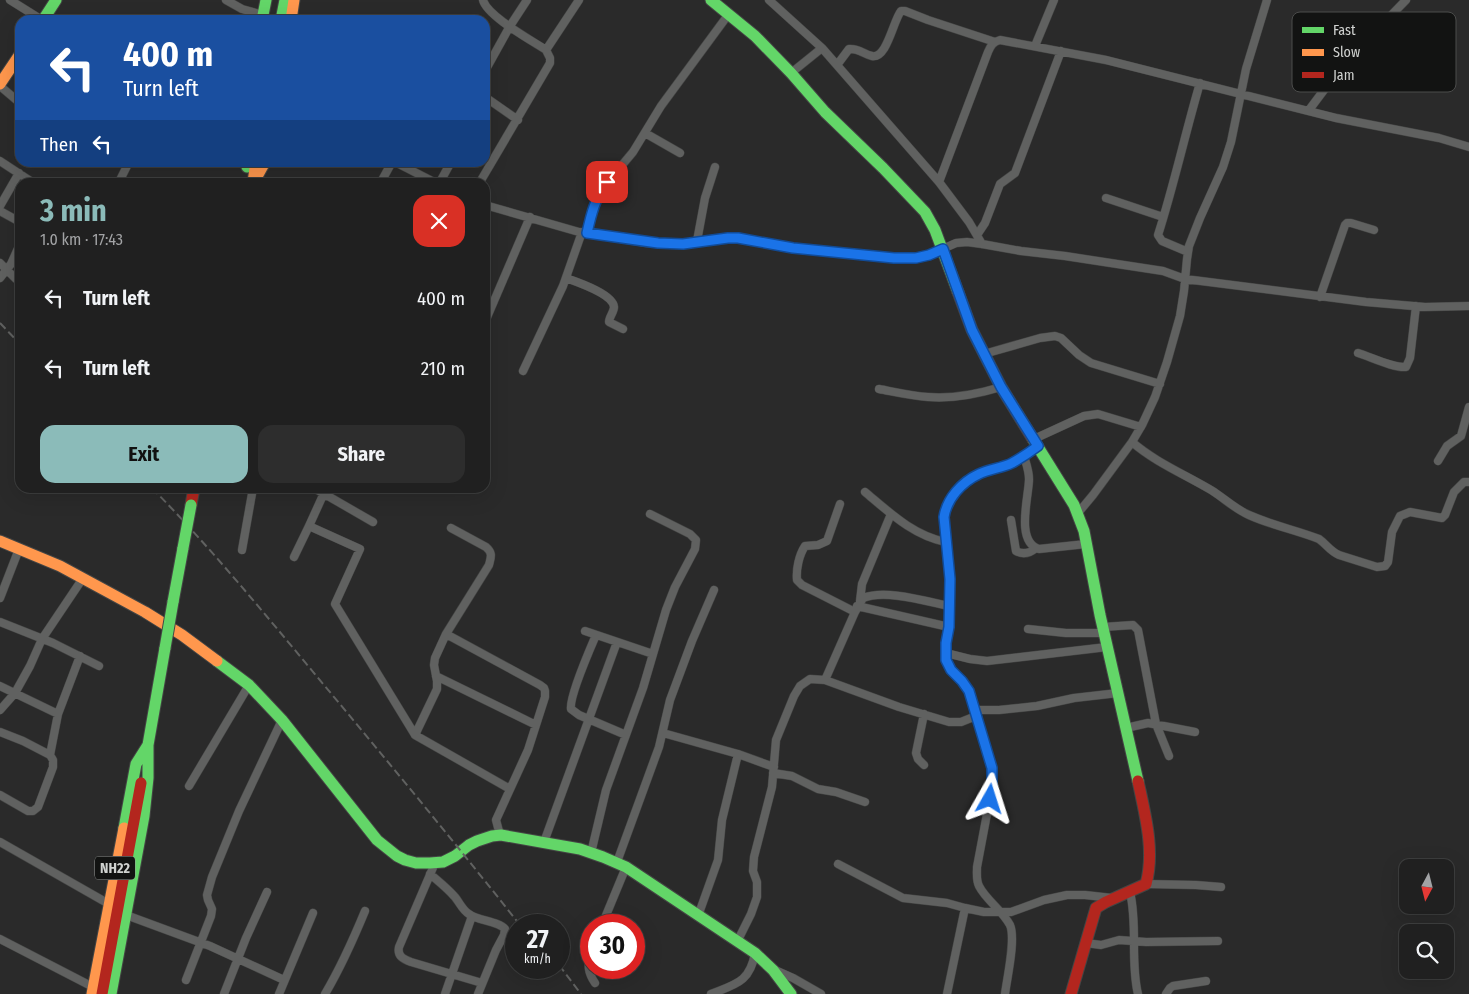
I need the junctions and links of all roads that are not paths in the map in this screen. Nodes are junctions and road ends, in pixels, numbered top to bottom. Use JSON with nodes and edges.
{"nodes":[{"id":1,"x":10,"y":0,"type":"edge"},
{"id":2,"x":56,"y":0,"type":"edge"},
{"id":3,"x":226,"y":0,"type":"edge"},
{"id":4,"x":266,"y":0,"type":"edge"},
{"id":5,"x":275,"y":0,"type":"edge"},
{"id":6,"x":285,"y":0,"type":"edge"},
{"id":7,"x":294,"y":0,"type":"edge"},
{"id":8,"x":483,"y":0,"type":"edge"},
{"id":9,"x":527,"y":0,"type":"edge"},
{"id":10,"x":579,"y":0,"type":"edge"},
{"id":11,"x":711,"y":0,"type":"edge"},
{"id":12,"x":769,"y":0,"type":"edge"},
{"id":13,"x":1054,"y":0,"type":"edge"},
{"id":14,"x":1267,"y":0,"type":"edge"},
{"id":15,"x":1406,"y":0,"type":"edge"},
{"id":16,"x":1394,"y":12,"type":"edge"},
{"id":17,"x":35,"y":15,"type":"edge"},
{"id":18,"x":46,"y":15,"type":"edge"},
{"id":19,"x":259,"y":15,"type":"edge"},
{"id":20,"x":266,"y":15,"type":"edge"},
{"id":21,"x":268,"y":15,"type":"edge"},
{"id":22,"x":283,"y":15,"type":"edge"},
{"id":23,"x":292,"y":15,"type":"edge"},
{"id":24,"x":728,"y":15,"type":"junction"},
{"id":25,"x":510,"y":26,"type":"junction"},
{"id":26,"x":995,"y":42,"type":"junction"},
{"id":27,"x":1035,"y":46,"type":"junction"},
{"id":28,"x":822,"y":48,"type":"junction"},
{"id":29,"x":546,"y":50,"type":"junction"},
{"id":30,"x":1061,"y":51,"type":"junction"},
{"id":31,"x":15,"y":62,"type":"edge"},
{"id":32,"x":490,"y":62,"type":"edge"},
{"id":33,"x":837,"y":65,"type":"junction"},
{"id":34,"x":791,"y":73,"type":"junction"},
{"id":35,"x":1200,"y":83,"type":"junction"},
{"id":36,"x":0,"y":85,"type":"edge"},
{"id":37,"x":1322,"y":92,"type":"edge"},
{"id":38,"x":1240,"y":93,"type":"junction"},
{"id":39,"x":15,"y":98,"type":"edge"},
{"id":40,"x":490,"y":102,"type":"edge"},
{"id":41,"x":1309,"y":110,"type":"junction"},
{"id":42,"x":518,"y":120,"type":"junction"},
{"id":43,"x":645,"y":133,"type":"junction"},
{"id":44,"x":1469,"y":147,"type":"edge"},
{"id":45,"x":680,"y":153,"type":"dead end"},
{"id":46,"x":0,"y":161,"type":"edge"},
{"id":47,"x":490,"y":166,"type":"edge"},
{"id":48,"x":263,"y":167,"type":"edge"},
{"id":49,"x":390,"y":167,"type":"edge"},
{"id":50,"x":403,"y":167,"type":"edge"},
{"id":51,"x":448,"y":167,"type":"edge"},
{"id":52,"x":489,"y":167,"type":"edge"},
{"id":53,"x":716,"y":167,"type":"dead end"},
{"id":54,"x":19,"y":173,"type":"junction"},
{"id":55,"x":16,"y":178,"type":"edge"},
{"id":56,"x":26,"y":178,"type":"edge"},
{"id":57,"x":256,"y":178,"type":"edge"},
{"id":58,"x":383,"y":178,"type":"edge"},
{"id":59,"x":426,"y":178,"type":"edge"},
{"id":60,"x":442,"y":178,"type":"edge"},
{"id":61,"x":482,"y":178,"type":"edge"},
{"id":62,"x":15,"y":180,"type":"edge"},
{"id":63,"x":939,"y":182,"type":"junction"},
{"id":64,"x":1106,"y":198,"type":"dead end"},
{"id":65,"x":0,"y":206,"type":"edge"},
{"id":66,"x":490,"y":206,"type":"edge"},
{"id":67,"x":0,"y":210,"type":"edge"},
{"id":68,"x":530,"y":217,"type":"junction"},
{"id":69,"x":1163,"y":217,"type":"junction"},
{"id":70,"x":15,"y":219,"type":"edge"},
{"id":71,"x":1374,"y":230,"type":"dead end"},
{"id":72,"x":584,"y":233,"type":"junction"},
{"id":73,"x":977,"y":235,"type":"junction"},
{"id":74,"x":697,"y":241,"type":"junction"},
{"id":75,"x":982,"y":244,"type":"junction"},
{"id":76,"x":943,"y":249,"type":"junction"},
{"id":77,"x":1188,"y":252,"type":"junction"},
{"id":78,"x":15,"y":254,"type":"edge"},
{"id":79,"x":0,"y":263,"type":"edge"},
{"id":80,"x":7,"y":270,"type":"junction"},
{"id":81,"x":0,"y":278,"type":"edge"},
{"id":82,"x":15,"y":278,"type":"edge"},
{"id":83,"x":566,"y":278,"type":"junction"},
{"id":84,"x":1185,"y":279,"type":"junction"},
{"id":85,"x":1320,"y":296,"type":"junction"},
{"id":86,"x":490,"y":303,"type":"edge"},
{"id":87,"x":1416,"y":306,"type":"junction"},
{"id":88,"x":1469,"y":306,"type":"edge"},
{"id":89,"x":623,"y":330,"type":"dead end"},
{"id":90,"x":1358,"y":353,"type":"dead end"},
{"id":91,"x":984,"y":354,"type":"junction"},
{"id":92,"x":523,"y":371,"type":"dead end"},
{"id":93,"x":1160,"y":384,"type":"junction"},
{"id":94,"x":1001,"y":387,"type":"junction"},
{"id":95,"x":879,"y":389,"type":"dead end"},
{"id":96,"x":1469,"y":407,"type":"edge"},
{"id":97,"x":1141,"y":427,"type":"junction"},
{"id":98,"x":1036,"y":442,"type":"junction"},
{"id":99,"x":1132,"y":442,"type":"junction"},
{"id":100,"x":1024,"y":456,"type":"junction"},
{"id":101,"x":1438,"y":461,"type":"dead end"},
{"id":102,"x":1469,"y":482,"type":"edge"},
{"id":103,"x":865,"y":492,"type":"dead end"},
{"id":104,"x":193,"y":493,"type":"edge"},
{"id":105,"x":252,"y":493,"type":"edge"},
{"id":106,"x":324,"y":493,"type":"joint"},
{"id":107,"x":840,"y":504,"type":"dead end"},
{"id":108,"x":1078,"y":513,"type":"junction"},
{"id":109,"x":650,"y":514,"type":"dead end"},
{"id":110,"x":891,"y":514,"type":"junction"},
{"id":111,"x":1011,"y":520,"type":"dead end"},
{"id":112,"x":373,"y":522,"type":"dead end"},
{"id":113,"x":309,"y":526,"type":"junction"},
{"id":114,"x":451,"y":528,"type":"dead end"},
{"id":115,"x":0,"y":541,"type":"edge"},
{"id":116,"x":946,"y":542,"type":"junction"},
{"id":117,"x":1086,"y":544,"type":"junction"},
{"id":118,"x":1036,"y":548,"type":"junction"},
{"id":119,"x":18,"y":549,"type":"junction"},
{"id":120,"x":242,"y":550,"type":"dead end"},
{"id":121,"x":294,"y":557,"type":"dead end"},
{"id":122,"x":84,"y":578,"type":"junction"},
{"id":123,"x":714,"y":590,"type":"dead end"},
{"id":124,"x":0,"y":598,"type":"edge"},
{"id":125,"x":857,"y":606,"type":"junction"},
{"id":126,"x":949,"y":606,"type":"junction"},
{"id":127,"x":0,"y":622,"type":"edge"},
{"id":128,"x":949,"y":627,"type":"junction"},
{"id":129,"x":1028,"y":629,"type":"dead end"},
{"id":130,"x":1103,"y":630,"type":"junction"},
{"id":131,"x":585,"y":631,"type":"dead end"},
{"id":132,"x":446,"y":634,"type":"junction"},
{"id":133,"x":596,"y":635,"type":"junction"},
{"id":134,"x":42,"y":639,"type":"junction"},
{"id":135,"x":617,"y":642,"type":"junction"},
{"id":136,"x":1107,"y":647,"type":"junction"},
{"id":137,"x":946,"y":653,"type":"junction"},
{"id":138,"x":653,"y":654,"type":"junction"},
{"id":139,"x":80,"y":656,"type":"junction"},
{"id":140,"x":99,"y":666,"type":"dead end"},
{"id":141,"x":436,"y":676,"type":"junction"},
{"id":142,"x":825,"y":680,"type":"junction"},
{"id":143,"x":249,"y":685,"type":"junction"},
{"id":144,"x":0,"y":686,"type":"edge"},
{"id":145,"x":15,"y":693,"type":"junction"},
{"id":146,"x":1118,"y":693,"type":"junction"},
{"id":147,"x":0,"y":710,"type":"edge"},
{"id":148,"x":975,"y":713,"type":"junction"},
{"id":149,"x":58,"y":714,"type":"junction"},
{"id":150,"x":924,"y":714,"type":"junction"},
{"id":151,"x":282,"y":720,"type":"junction"},
{"id":152,"x":588,"y":720,"type":"junction"},
{"id":153,"x":1156,"y":724,"type":"junction"},
{"id":154,"x":536,"y":725,"type":"junction"},
{"id":155,"x":1126,"y":728,"type":"junction"},
{"id":156,"x":0,"y":732,"type":"edge"},
{"id":157,"x":1194,"y":732,"type":"dead end"},
{"id":158,"x":663,"y":733,"type":"junction"},
{"id":159,"x":626,"y":735,"type":"junction"},
{"id":160,"x":415,"y":736,"type":"junction"},
{"id":161,"x":148,"y":745,"type":"junction"},
{"id":162,"x":738,"y":754,"type":"junction"},
{"id":163,"x":50,"y":755,"type":"junction"},
{"id":164,"x":1169,"y":756,"type":"dead end"},
{"id":165,"x":924,"y":766,"type":"dead end"},
{"id":166,"x":773,"y":770,"type":"junction"},
{"id":167,"x":189,"y":786,"type":"dead end"},
{"id":168,"x":510,"y":788,"type":"junction"},
{"id":169,"x":0,"y":795,"type":"edge"},
{"id":170,"x":865,"y":802,"type":"dead end"},
{"id":171,"x":500,"y":834,"type":"junction"},
{"id":172,"x":0,"y":842,"type":"edge"},
{"id":173,"x":544,"y":842,"type":"junction"},
{"id":174,"x":591,"y":853,"type":"junction"},
{"id":175,"x":435,"y":863,"type":"junction"},
{"id":176,"x":621,"y":864,"type":"junction"},
{"id":177,"x":838,"y":864,"type":"dead end"},
{"id":178,"x":430,"y":874,"type":"junction"},
{"id":179,"x":1146,"y":884,"type":"junction"},
{"id":180,"x":1222,"y":887,"type":"dead end"},
{"id":181,"x":267,"y":892,"type":"dead end"},
{"id":182,"x":1130,"y":892,"type":"junction"},
{"id":183,"x":1112,"y":898,"type":"junction"},
{"id":184,"x":109,"y":904,"type":"junction"},
{"id":185,"x":965,"y":908,"type":"junction"},
{"id":186,"x":364,"y":911,"type":"dead end"},
{"id":187,"x":313,"y":913,"type":"dead end"},
{"id":188,"x":1001,"y":913,"type":"junction"},
{"id":189,"x":605,"y":914,"type":"edge"},
{"id":190,"x":126,"y":915,"type":"junction"},
{"id":191,"x":472,"y":916,"type":"junction"},
{"id":192,"x":698,"y":916,"type":"junction"},
{"id":193,"x":0,"y":939,"type":"edge"},
{"id":194,"x":738,"y":940,"type":"junction"},
{"id":195,"x":1134,"y":941,"type":"junction"},
{"id":196,"x":1218,"y":941,"type":"dead end"},
{"id":197,"x":202,"y":942,"type":"junction"},
{"id":198,"x":1086,"y":943,"type":"junction"},
{"id":199,"x":755,"y":953,"type":"junction"},
{"id":200,"x":238,"y":959,"type":"junction"},
{"id":201,"x":773,"y":970,"type":"junction"},
{"id":202,"x":452,"y":973,"type":"junction"},
{"id":203,"x":593,"y":979,"type":"edge"},
{"id":204,"x":186,"y":980,"type":"dead end"},
{"id":205,"x":284,"y":980,"type":"junction"},
{"id":206,"x":1206,"y":981,"type":"dead end"},
{"id":207,"x":482,"y":982,"type":"junction"},
{"id":208,"x":596,"y":983,"type":"dead end"},
{"id":209,"x":105,"y":992,"type":"edge"},
{"id":210,"x":224,"y":994,"type":"edge"},
{"id":211,"x":279,"y":994,"type":"edge"},
{"id":212,"x":325,"y":994,"type":"edge"},
{"id":213,"x":445,"y":994,"type":"edge"},
{"id":214,"x":478,"y":994,"type":"edge"},
{"id":215,"x":711,"y":994,"type":"edge"},
{"id":216,"x":791,"y":994,"type":"edge"},
{"id":217,"x":820,"y":994,"type":"edge"},
{"id":218,"x":947,"y":994,"type":"edge"},
{"id":219,"x":1004,"y":994,"type":"edge"},
{"id":220,"x":1071,"y":994,"type":"edge"},
{"id":221,"x":1138,"y":994,"type":"edge"},
{"id":222,"x":1166,"y":994,"type":"edge"}],
"edges":[{"from":1,"to":17,"type":"street"},
{"from":2,"to":18,"type":"main road"},
{"from":3,"to":19,"type":"street"},
{"from":4,"to":20,"type":"main road"},
{"from":5,"to":21,"type":"main road"},
{"from":6,"to":22,"type":"main road"},
{"from":7,"to":23,"type":"main road"},
{"from":8,"to":25,"type":"street"},
{"from":9,"to":25,"type":"street"},
{"from":10,"to":29,"type":"street"},
{"from":11,"to":24,"type":"main road"},
{"from":12,"to":28,"type":"street"},
{"from":13,"to":27,"type":"street"},
{"from":14,"to":38,"type":"street"},
{"from":15,"to":16,"type":"street"},
{"from":24,"to":34,"type":"main road"},
{"from":24,"to":43,"type":"street"},
{"from":25,"to":29,"type":"street"},
{"from":25,"to":32,"type":"street"},
{"from":26,"to":27,"type":"street"},
{"from":26,"to":33,"type":"street"},
{"from":26,"to":63,"type":"street"},
{"from":27,"to":30,"type":"street"},
{"from":28,"to":33,"type":"street"},
{"from":28,"to":34,"type":"street"},
{"from":29,"to":42,"type":"street"},
{"from":30,"to":35,"type":"street"},
{"from":30,"to":73,"type":"street"},
{"from":31,"to":36,"type":"main road"},
{"from":33,"to":63,"type":"street"},
{"from":34,"to":76,"type":"main road"},
{"from":35,"to":38,"type":"street"},
{"from":35,"to":69,"type":"street"},
{"from":36,"to":39,"type":"street"},
{"from":37,"to":41,"type":"street"},
{"from":38,"to":41,"type":"street"},
{"from":38,"to":77,"type":"street"},
{"from":40,"to":42,"type":"street"},
{"from":41,"to":44,"type":"street"},
{"from":42,"to":47,"type":"street"},
{"from":43,"to":45,"type":"street"},
{"from":43,"to":72,"type":"street"},
{"from":46,"to":54,"type":"street"},
{"from":48,"to":57,"type":"main road"},
{"from":49,"to":58,"type":"street"},
{"from":50,"to":59,"type":"street"},
{"from":51,"to":60,"type":"street"},
{"from":52,"to":61,"type":"street"},
{"from":53,"to":74,"type":"street"},
{"from":54,"to":55,"type":"street"},
{"from":54,"to":56,"type":"street"},
{"from":62,"to":65,"type":"street"},
{"from":63,"to":73,"type":"street"},
{"from":64,"to":69,"type":"street"},
{"from":66,"to":68,"type":"street"},
{"from":67,"to":70,"type":"street"},
{"from":68,"to":72,"type":"street"},
{"from":68,"to":86,"type":"street"},
{"from":69,"to":77,"type":"street"},
{"from":71,"to":85,"type":"street"},
{"from":72,"to":74,"type":"street"},
{"from":72,"to":83,"type":"street"},
{"from":73,"to":75,"type":"street"},
{"from":74,"to":76,"type":"street"},
{"from":75,"to":76,"type":"street"},
{"from":75,"to":84,"type":"street"},
{"from":76,"to":91,"type":"main road"},
{"from":77,"to":84,"type":"street"},
{"from":78,"to":80,"type":"street"},
{"from":79,"to":80,"type":"street"},
{"from":80,"to":81,"type":"street"},
{"from":80,"to":82,"type":"street"},
{"from":83,"to":89,"type":"street"},
{"from":83,"to":92,"type":"street"},
{"from":84,"to":85,"type":"street"},
{"from":84,"to":93,"type":"street"},
{"from":85,"to":87,"type":"street"},
{"from":87,"to":88,"type":"street"},
{"from":87,"to":90,"type":"street"},
{"from":91,"to":93,"type":"street"},
{"from":91,"to":94,"type":"main road"},
{"from":93,"to":97,"type":"street"},
{"from":94,"to":95,"type":"street"},
{"from":94,"to":98,"type":"main road"},
{"from":96,"to":101,"type":"street"},
{"from":97,"to":98,"type":"street"},
{"from":97,"to":99,"type":"street"},
{"from":98,"to":100,"type":"street"},
{"from":98,"to":108,"type":"main road"},
{"from":99,"to":102,"type":"street"},
{"from":99,"to":108,"type":"street"},
{"from":100,"to":116,"type":"street"},
{"from":100,"to":118,"type":"street"},
{"from":103,"to":110,"type":"street"},
{"from":104,"to":161,"type":"main road","number":"NH22","bridge":true},
{"from":105,"to":120,"type":"street"},
{"from":106,"to":112,"type":"street"},
{"from":106,"to":113,"type":"street"},
{"from":107,"to":125,"type":"street"},
{"from":108,"to":117,"type":"main road"},
{"from":109,"to":138,"type":"street"},
{"from":110,"to":116,"type":"street"},
{"from":110,"to":125,"type":"street"},
{"from":111,"to":118,"type":"street"},
{"from":113,"to":121,"type":"street"},
{"from":113,"to":160,"type":"street"},
{"from":114,"to":132,"type":"street"},
{"from":115,"to":119,"type":"main road"},
{"from":116,"to":126,"type":"street"},
{"from":117,"to":118,"type":"street"},
{"from":117,"to":130,"type":"main road"},
{"from":119,"to":122,"type":"main road"},
{"from":119,"to":124,"type":"street"},
{"from":122,"to":134,"type":"street"},
{"from":122,"to":143,"type":"main road"},
{"from":123,"to":158,"type":"street"},
{"from":125,"to":126,"type":"street"},
{"from":125,"to":128,"type":"street"},
{"from":125,"to":142,"type":"street"},
{"from":126,"to":128,"type":"street"},
{"from":127,"to":134,"type":"street"},
{"from":128,"to":137,"type":"street"},
{"from":129,"to":130,"type":"street"},
{"from":130,"to":136,"type":"main road"},
{"from":130,"to":153,"type":"street"},
{"from":131,"to":133,"type":"street"},
{"from":132,"to":141,"type":"street"},
{"from":132,"to":154,"type":"street"},
{"from":133,"to":135,"type":"street"},
{"from":133,"to":152,"type":"street"},
{"from":134,"to":139,"type":"street"},
{"from":134,"to":145,"type":"street"},
{"from":135,"to":138,"type":"street"},
{"from":135,"to":152,"type":"street"},
{"from":136,"to":137,"type":"street"},
{"from":136,"to":146,"type":"main road"},
{"from":137,"to":148,"type":"street"},
{"from":138,"to":159,"type":"street"},
{"from":139,"to":140,"type":"street"},
{"from":139,"to":149,"type":"street"},
{"from":141,"to":154,"type":"street"},
{"from":141,"to":160,"type":"street"},
{"from":142,"to":150,"type":"street"},
{"from":142,"to":166,"type":"street"},
{"from":143,"to":151,"type":"main road"},
{"from":143,"to":167,"type":"street"},
{"from":144,"to":145,"type":"street"},
{"from":145,"to":147,"type":"street"},
{"from":145,"to":149,"type":"street"},
{"from":146,"to":148,"type":"street"},
{"from":146,"to":155,"type":"main road"},
{"from":148,"to":150,"type":"street"},
{"from":148,"to":188,"type":"street"},
{"from":149,"to":163,"type":"street"},
{"from":150,"to":165,"type":"street"},
{"from":151,"to":175,"type":"main road"},
{"from":151,"to":197,"type":"street"},
{"from":152,"to":159,"type":"street"},
{"from":152,"to":173,"type":"street"},
{"from":153,"to":155,"type":"street"},
{"from":153,"to":157,"type":"street"},
{"from":153,"to":164,"type":"street"},
{"from":154,"to":168,"type":"street"},
{"from":155,"to":179,"type":"main road"},
{"from":156,"to":163,"type":"street"},
{"from":158,"to":162,"type":"street"},
{"from":158,"to":176,"type":"street"},
{"from":159,"to":174,"type":"street"},
{"from":160,"to":168,"type":"street"},
{"from":161,"to":184,"type":"main road","number":"NH22"},
{"from":161,"to":190,"type":"main road","number":"NH22"},
{"from":161,"to":209,"type":"main road"},
{"from":162,"to":166,"type":"street"},
{"from":162,"to":192,"type":"street"},
{"from":163,"to":169,"type":"street"},
{"from":166,"to":170,"type":"street"},
{"from":166,"to":194,"type":"street"},
{"from":168,"to":171,"type":"street"},
{"from":171,"to":173,"type":"main road"},
{"from":171,"to":175,"type":"main road"},
{"from":172,"to":184,"type":"street"},
{"from":173,"to":174,"type":"main road"},
{"from":174,"to":176,"type":"main road"},
{"from":175,"to":178,"type":"street"},
{"from":176,"to":189,"type":"street"},
{"from":176,"to":192,"type":"main road"},
{"from":177,"to":185,"type":"street"},
{"from":178,"to":191,"type":"street"},
{"from":178,"to":202,"type":"street"},
{"from":179,"to":180,"type":"street"},
{"from":179,"to":182,"type":"main road"},
{"from":181,"to":200,"type":"street"},
{"from":182,"to":183,"type":"main road"},
{"from":182,"to":195,"type":"street"},
{"from":183,"to":188,"type":"street"},
{"from":183,"to":198,"type":"main road"},
{"from":184,"to":209,"type":"main road","number":"NH22"},
{"from":185,"to":188,"type":"street"},
{"from":185,"to":218,"type":"street"},
{"from":186,"to":212,"type":"street"},
{"from":187,"to":205,"type":"street"},
{"from":188,"to":219,"type":"street"},
{"from":190,"to":197,"type":"street"},
{"from":190,"to":209,"type":"main road","number":"NH22"},
{"from":191,"to":202,"type":"street"},
{"from":191,"to":207,"type":"street"},
{"from":192,"to":194,"type":"main road"},
{"from":193,"to":209,"type":"street"},
{"from":194,"to":199,"type":"main road"},
{"from":195,"to":196,"type":"street"},
{"from":195,"to":198,"type":"street"},
{"from":195,"to":221,"type":"street"},
{"from":197,"to":200,"type":"street"},
{"from":197,"to":204,"type":"street"},
{"from":198,"to":220,"type":"main road"},
{"from":199,"to":201,"type":"main road"},
{"from":199,"to":215,"type":"street"},
{"from":200,"to":205,"type":"street"},
{"from":200,"to":210,"type":"street"},
{"from":201,"to":216,"type":"main road"},
{"from":201,"to":217,"type":"street"},
{"from":202,"to":207,"type":"street"},
{"from":202,"to":213,"type":"street"},
{"from":203,"to":208,"type":"street"},
{"from":205,"to":211,"type":"street"},
{"from":206,"to":222,"type":"street"},
{"from":207,"to":214,"type":"street"}]}
